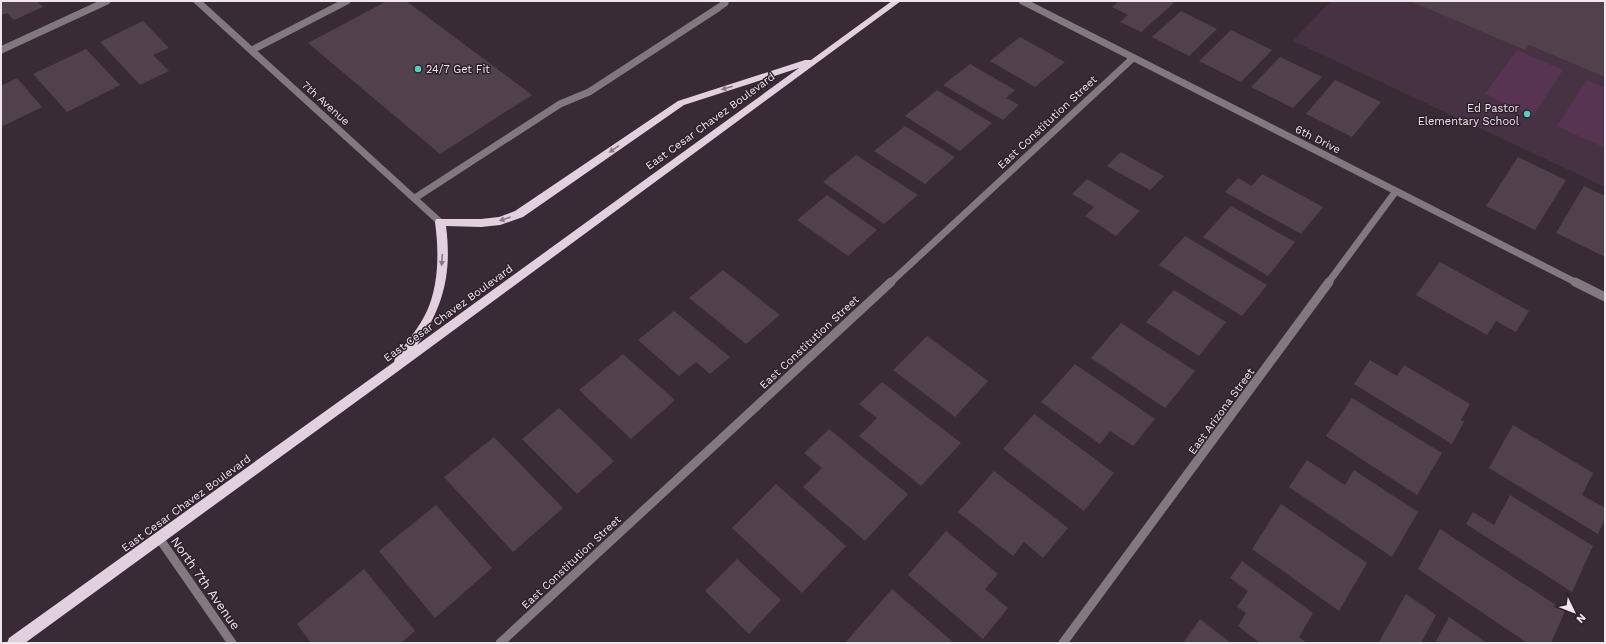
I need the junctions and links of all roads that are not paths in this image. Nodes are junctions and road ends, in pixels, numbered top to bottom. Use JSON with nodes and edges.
{"nodes":[{"id":1,"x":107,"y":1,"type":"edge"},
{"id":2,"x":197,"y":1,"type":"edge"},
{"id":3,"x":348,"y":1,"type":"edge"},
{"id":4,"x":724,"y":1,"type":"edge"},
{"id":5,"x":897,"y":1,"type":"edge"},
{"id":6,"x":1022,"y":1,"type":"edge"},
{"id":7,"x":1,"y":50,"type":"edge"},
{"id":8,"x":252,"y":50,"type":"junction"},
{"id":9,"x":1133,"y":58,"type":"junction"},
{"id":10,"x":818,"y":59,"type":"junction"},
{"id":11,"x":1396,"y":191,"type":"junction"},
{"id":12,"x":415,"y":198,"type":"junction"},
{"id":13,"x":440,"y":222,"type":"junction"},
{"id":14,"x":1605,"y":297,"type":"edge"},
{"id":15,"x":393,"y":369,"type":"junction"},
{"id":16,"x":159,"y":538,"type":"junction"},
{"id":17,"x":14,"y":643,"type":"edge"},
{"id":18,"x":232,"y":643,"type":"edge"},
{"id":19,"x":500,"y":643,"type":"edge"},
{"id":20,"x":1063,"y":643,"type":"edge"}],
"edges":[{"from":1,"to":7,"type":"street"},
{"from":2,"to":8,"type":"street","name":"7th Avenue"},
{"from":3,"to":8,"type":"street"},
{"from":4,"to":12,"type":"street"},
{"from":5,"to":10,"type":"highway","name":"East Cesar Chavez Boulevard"},
{"from":6,"to":9,"type":"street","name":"6th Drive"},
{"from":8,"to":12,"type":"street","name":"7th Avenue"},
{"from":9,"to":11,"type":"street","name":"6th Drive"},
{"from":9,"to":19,"type":"street","name":"East Constitution Street"},
{"from":10,"to":13,"type":"highway","one_way":true},
{"from":10,"to":15,"type":"highway","name":"East Cesar Chavez Boulevard"},
{"from":11,"to":14,"type":"street","name":"6th Drive"},
{"from":11,"to":20,"type":"street","name":"East Arizona Street"},
{"from":12,"to":13,"type":"street","name":"7th Avenue"},
{"from":13,"to":15,"type":"highway","one_way":true},
{"from":15,"to":16,"type":"highway","name":"East Cesar Chavez Boulevard"},
{"from":16,"to":17,"type":"highway","name":"East Cesar Chavez Boulevard"},
{"from":16,"to":18,"type":"street","name":"North 7th Avenue"}]}
